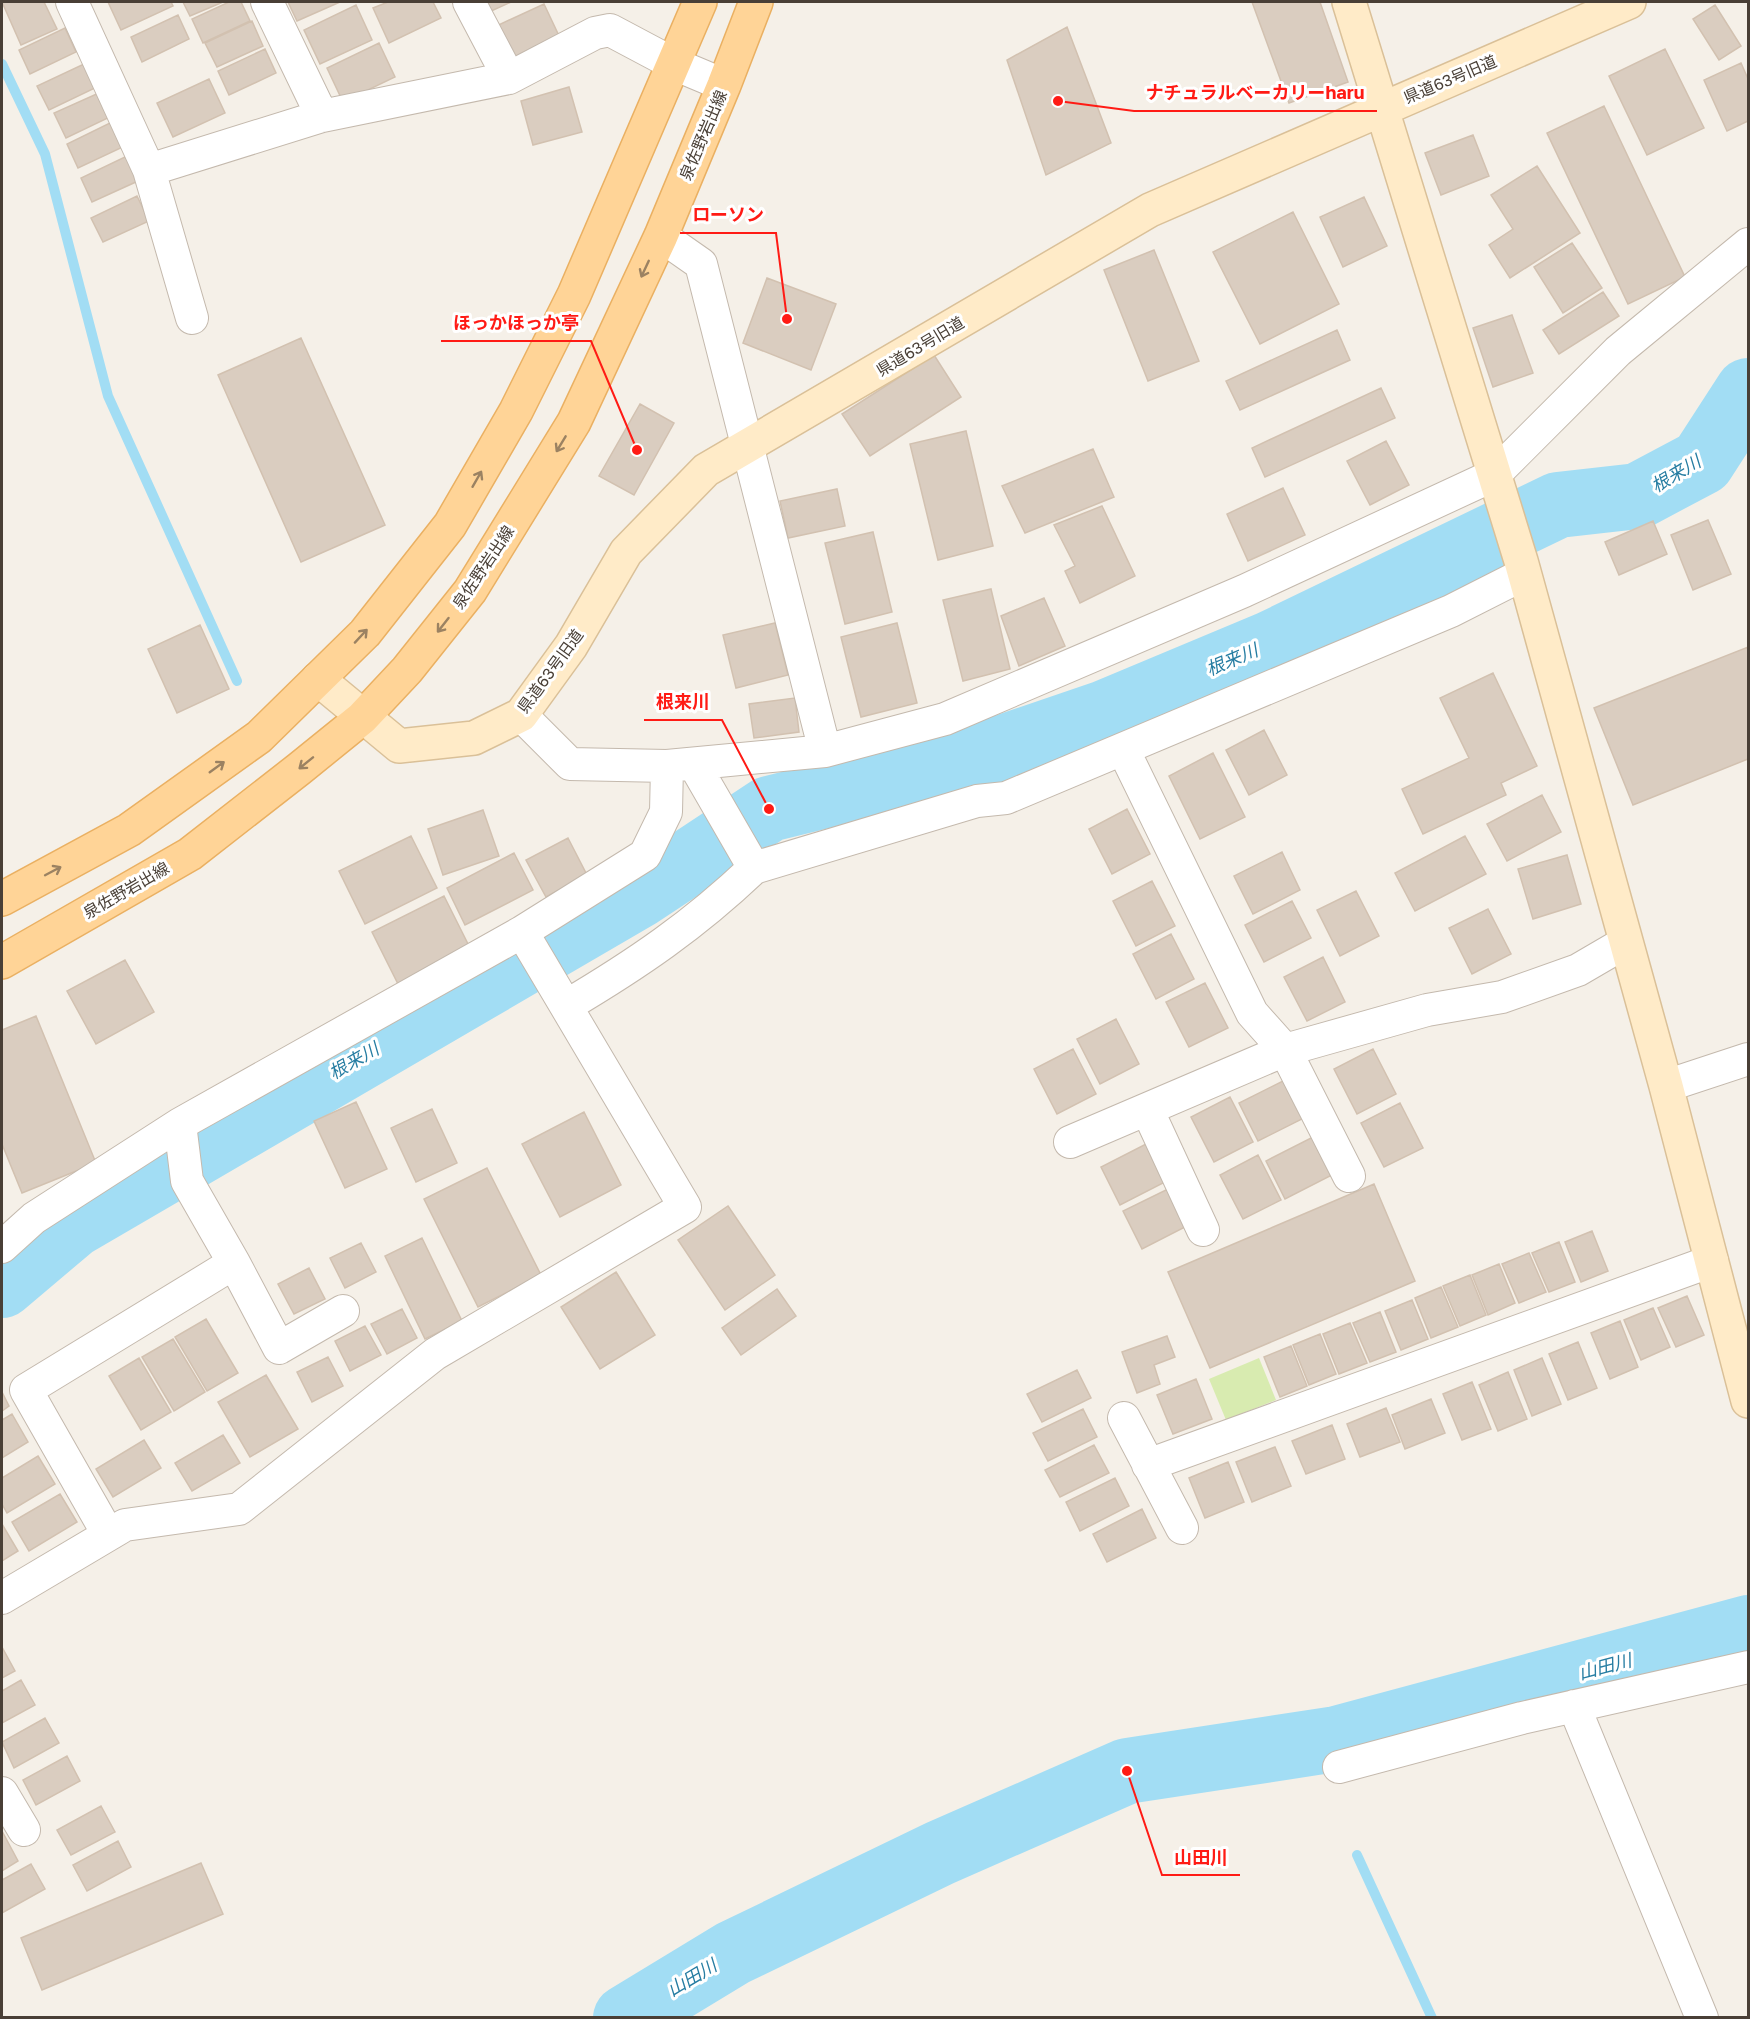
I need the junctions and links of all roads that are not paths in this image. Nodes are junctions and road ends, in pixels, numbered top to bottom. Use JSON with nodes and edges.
{"nodes":[{"id":1,"x":72,"y":2,"type":"edge"},
{"id":2,"x":267,"y":2,"type":"edge"},
{"id":3,"x":469,"y":2,"type":"edge"},
{"id":4,"x":700,"y":2,"type":"edge"},
{"id":5,"x":756,"y":2,"type":"edge"},
{"id":6,"x":1349,"y":2,"type":"edge"},
{"id":7,"x":1629,"y":2,"type":"edge"},
{"id":8,"x":674,"y":64,"type":"junction"},
{"id":9,"x":509,"y":78,"type":"junction"},
{"id":10,"x":724,"y":85,"type":"junction"},
{"id":11,"x":1382,"y":108,"type":"junction"},
{"id":12,"x":322,"y":116,"type":"junction"},
{"id":13,"x":148,"y":170,"type":"junction"},
{"id":14,"x":661,"y":236,"type":"junction"},
{"id":15,"x":1749,"y":244,"type":"edge"},
{"id":16,"x":192,"y":318,"type":"dead end"},
{"id":17,"x":747,"y":448,"type":"junction"},
{"id":18,"x":1498,"y":486,"type":"junction"},
{"id":19,"x":1523,"y":567,"type":"junction"},
{"id":20,"x":318,"y":679,"type":"junction"},
{"id":21,"x":521,"y":715,"type":"junction"},
{"id":22,"x":362,"y":718,"type":"junction"},
{"id":23,"x":1123,"y":749,"type":"junction"},
{"id":24,"x":825,"y":750,"type":"junction"},
{"id":25,"x":681,"y":765,"type":"junction"},
{"id":26,"x":750,"y":862,"type":"junction"},
{"id":27,"x":2,"y":899,"type":"edge"},
{"id":28,"x":522,"y":932,"type":"junction"},
{"id":29,"x":1626,"y":942,"type":"junction"},
{"id":30,"x":2,"y":962,"type":"edge"},
{"id":31,"x":566,"y":1006,"type":"junction"},
{"id":32,"x":1285,"y":1050,"type":"junction"},
{"id":33,"x":1749,"y":1059,"type":"edge"},
{"id":34,"x":1666,"y":1086,"type":"junction"},
{"id":35,"x":1148,"y":1109,"type":"junction"},
{"id":36,"x":180,"y":1124,"type":"junction"},
{"id":37,"x":1070,"y":1142,"type":"dead end"},
{"id":38,"x":1349,"y":1176,"type":"dead end"},
{"id":39,"x":1203,"y":1230,"type":"dead end"},
{"id":40,"x":2,"y":1247,"type":"edge"},
{"id":41,"x":1712,"y":1261,"type":"junction"},
{"id":42,"x":234,"y":1263,"type":"junction"},
{"id":43,"x":343,"y":1311,"type":"dead end"},
{"id":44,"x":1749,"y":1401,"type":"edge"},
{"id":45,"x":1124,"y":1418,"type":"dead end"},
{"id":46,"x":1148,"y":1465,"type":"junction"},
{"id":47,"x":1182,"y":1528,"type":"dead end"},
{"id":48,"x":108,"y":1534,"type":"junction"},
{"id":49,"x":2,"y":1598,"type":"edge"},
{"id":50,"x":1749,"y":1667,"type":"edge"},
{"id":51,"x":1574,"y":1706,"type":"junction"},
{"id":52,"x":1339,"y":1767,"type":"dead end"},
{"id":53,"x":2,"y":1797,"type":"edge"},
{"id":54,"x":24,"y":1830,"type":"dead end"},
{"id":55,"x":1702,"y":2018,"type":"edge"}],
"edges":[{"from":1,"to":13,"type":"street"},
{"from":2,"to":12,"type":"street"},
{"from":3,"to":9,"type":"street"},
{"from":4,"to":8,"type":"main road"},
{"from":5,"to":10,"type":"main road","name":"泉佐野岩出線"},
{"from":6,"to":11,"type":"street"},
{"from":7,"to":11,"type":"street","name":"県道63号旧道"},
{"from":8,"to":9,"type":"street"},
{"from":8,"to":10,"type":"street"},
{"from":20,"to":8,"type":"main road","one_way":true},
{"from":9,"to":12,"type":"street"},
{"from":10,"to":14,"type":"main road","name":"泉佐野岩出線"},
{"from":11,"to":17,"type":"street","name":"県道63号旧道"},
{"from":11,"to":18,"type":"street"},
{"from":12,"to":13,"type":"street"},
{"from":13,"to":16,"type":"street"},
{"from":14,"to":17,"type":"street"},
{"from":14,"to":22,"type":"main road","name":"泉佐野岩出線","one_way":true},
{"from":15,"to":18,"type":"street"},
{"from":17,"to":21,"type":"street","name":"県道63号旧道"},
{"from":17,"to":24,"type":"street"},
{"from":18,"to":19,"type":"street"},
{"from":18,"to":24,"type":"street"},
{"from":19,"to":23,"type":"street"},
{"from":19,"to":29,"type":"street"},
{"from":20,"to":22,"type":"street","name":"県道63号旧道"},
{"from":27,"to":20,"type":"main road","one_way":true},
{"from":21,"to":22,"type":"street","name":"県道63号旧道"},
{"from":21,"to":25,"type":"street"},
{"from":22,"to":30,"type":"main road","name":"泉佐野岩出線","one_way":true},
{"from":23,"to":26,"type":"street"},
{"from":23,"to":32,"type":"street"},
{"from":24,"to":25,"type":"street"},
{"from":25,"to":26,"type":"street"},
{"from":25,"to":28,"type":"street"},
{"from":26,"to":31,"type":"street"},
{"from":28,"to":31,"type":"street"},
{"from":28,"to":36,"type":"street"},
{"from":29,"to":32,"type":"street"},
{"from":29,"to":34,"type":"street"},
{"from":31,"to":48,"type":"street"},
{"from":32,"to":35,"type":"street"},
{"from":32,"to":38,"type":"street"},
{"from":33,"to":34,"type":"street"},
{"from":34,"to":41,"type":"street"},
{"from":35,"to":37,"type":"street"},
{"from":35,"to":39,"type":"street"},
{"from":36,"to":40,"type":"street"},
{"from":36,"to":42,"type":"street"},
{"from":41,"to":44,"type":"street"},
{"from":41,"to":46,"type":"street"},
{"from":42,"to":43,"type":"street"},
{"from":42,"to":48,"type":"street"},
{"from":45,"to":46,"type":"street"},
{"from":46,"to":47,"type":"street"},
{"from":48,"to":49,"type":"street"},
{"from":50,"to":51,"type":"street"},
{"from":51,"to":52,"type":"street"},
{"from":51,"to":55,"type":"street"},
{"from":53,"to":54,"type":"street"}]}
